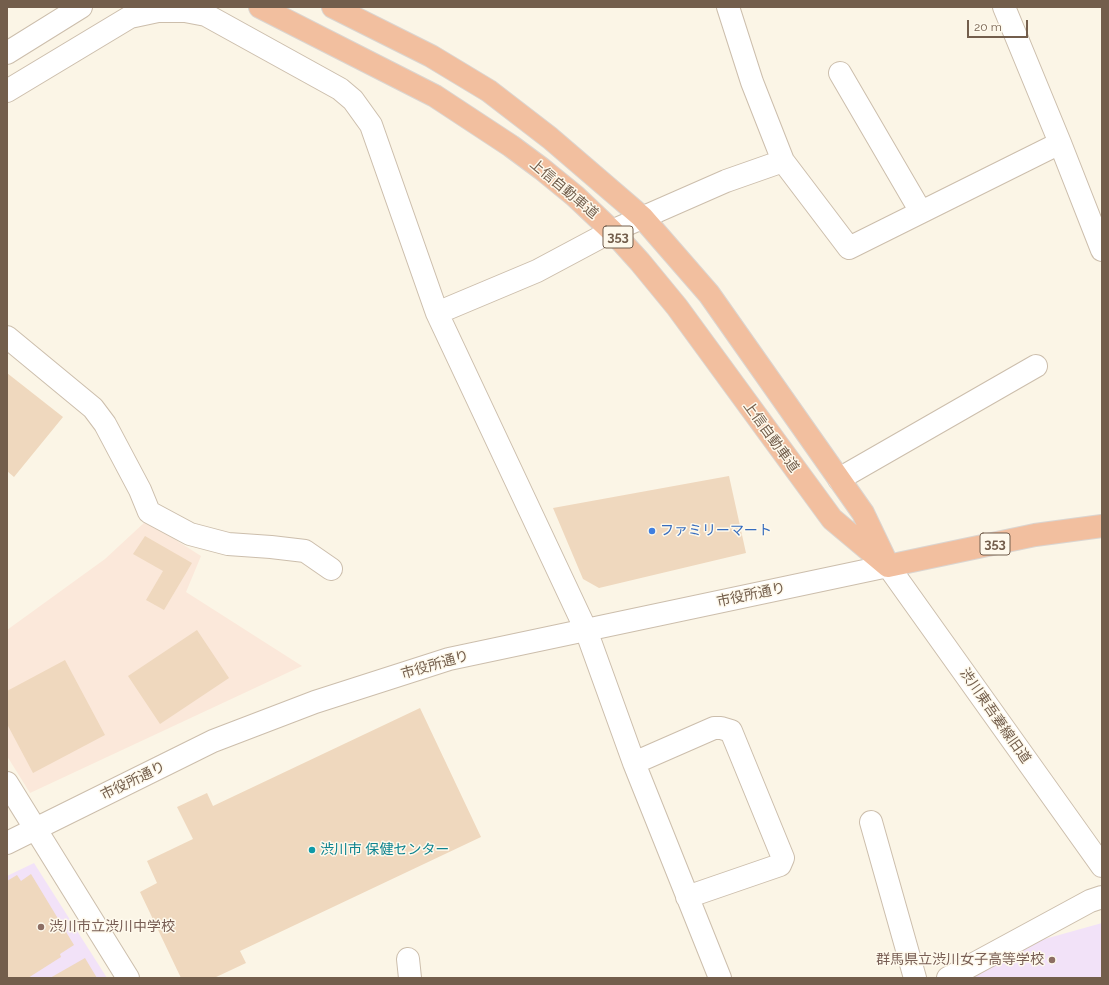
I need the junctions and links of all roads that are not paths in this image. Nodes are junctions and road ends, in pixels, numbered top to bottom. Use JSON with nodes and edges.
{"nodes":[{"id":1,"x":81,"y":7,"type":"edge"},
{"id":2,"x":260,"y":7,"type":"edge"},
{"id":3,"x":333,"y":7,"type":"edge"},
{"id":4,"x":728,"y":7,"type":"edge"},
{"id":5,"x":1004,"y":7,"type":"edge"},
{"id":6,"x":7,"y":53,"type":"edge"},
{"id":7,"x":840,"y":74,"type":"dead end"},
{"id":8,"x":7,"y":91,"type":"edge"},
{"id":9,"x":1060,"y":143,"type":"junction"},
{"id":10,"x":783,"y":161,"type":"junction"},
{"id":11,"x":921,"y":212,"type":"junction"},
{"id":12,"x":642,"y":217,"type":"junction"},
{"id":13,"x":612,"y":231,"type":"junction"},
{"id":14,"x":1102,"y":250,"type":"edge"},
{"id":15,"x":438,"y":313,"type":"junction"},
{"id":16,"x":7,"y":337,"type":"edge"},
{"id":17,"x":1036,"y":366,"type":"dead end"},
{"id":18,"x":839,"y":479,"type":"junction"},
{"id":19,"x":1102,"y":526,"type":"edge"},
{"id":20,"x":888,"y":566,"type":"junction"},
{"id":21,"x":331,"y":569,"type":"dead end"},
{"id":22,"x":586,"y":630,"type":"junction"},
{"id":23,"x":634,"y":763,"type":"junction"},
{"id":24,"x":7,"y":782,"type":"edge"},
{"id":25,"x":871,"y":822,"type":"dead end"},
{"id":26,"x":35,"y":830,"type":"junction"},
{"id":27,"x":7,"y":843,"type":"edge"},
{"id":28,"x":1102,"y":866,"type":"edge"},
{"id":29,"x":687,"y":897,"type":"junction"},
{"id":30,"x":1102,"y":897,"type":"edge"},
{"id":31,"x":128,"y":978,"type":"edge"},
{"id":32,"x":720,"y":978,"type":"edge"},
{"id":33,"x":915,"y":978,"type":"edge"},
{"id":34,"x":948,"y":978,"type":"edge"}],
"edges":[{"from":1,"to":6,"type":"street"},
{"from":2,"to":13,"type":"highway","name":"上信自動車道","number":"353"},
{"from":3,"to":12,"type":"highway","name":"上信自動車道","number":"353"},
{"from":4,"to":10,"type":"street"},
{"from":5,"to":9,"type":"street"},
{"from":7,"to":11,"type":"street"},
{"from":8,"to":15,"type":"street"},
{"from":9,"to":11,"type":"street"},
{"from":9,"to":14,"type":"street"},
{"from":10,"to":11,"type":"street"},
{"from":10,"to":12,"type":"street"},
{"from":12,"to":13,"type":"street"},
{"from":12,"to":18,"type":"highway","name":"上信自動車道","number":"353"},
{"from":13,"to":15,"type":"street"},
{"from":13,"to":20,"type":"highway","name":"上信自動車道","number":"353"},
{"from":15,"to":22,"type":"street"},
{"from":16,"to":21,"type":"street"},
{"from":17,"to":18,"type":"street"},
{"from":18,"to":20,"type":"highway","name":"上信自動車道","number":"353"},
{"from":19,"to":20,"type":"highway","number":"353"},
{"from":20,"to":22,"type":"street","name":"市役所通り"},
{"from":20,"to":28,"type":"street","name":"渋川東吾妻線旧道"},
{"from":22,"to":23,"type":"street"},
{"from":22,"to":26,"type":"street","name":"市役所通り"},
{"from":23,"to":29,"type":"street"},
{"from":23,"to":29,"type":"street"},
{"from":24,"to":26,"type":"street"},
{"from":25,"to":33,"type":"street"},
{"from":26,"to":27,"type":"street","name":"市役所通り"},
{"from":26,"to":31,"type":"street"},
{"from":29,"to":32,"type":"street"},
{"from":30,"to":34,"type":"street"}]}
